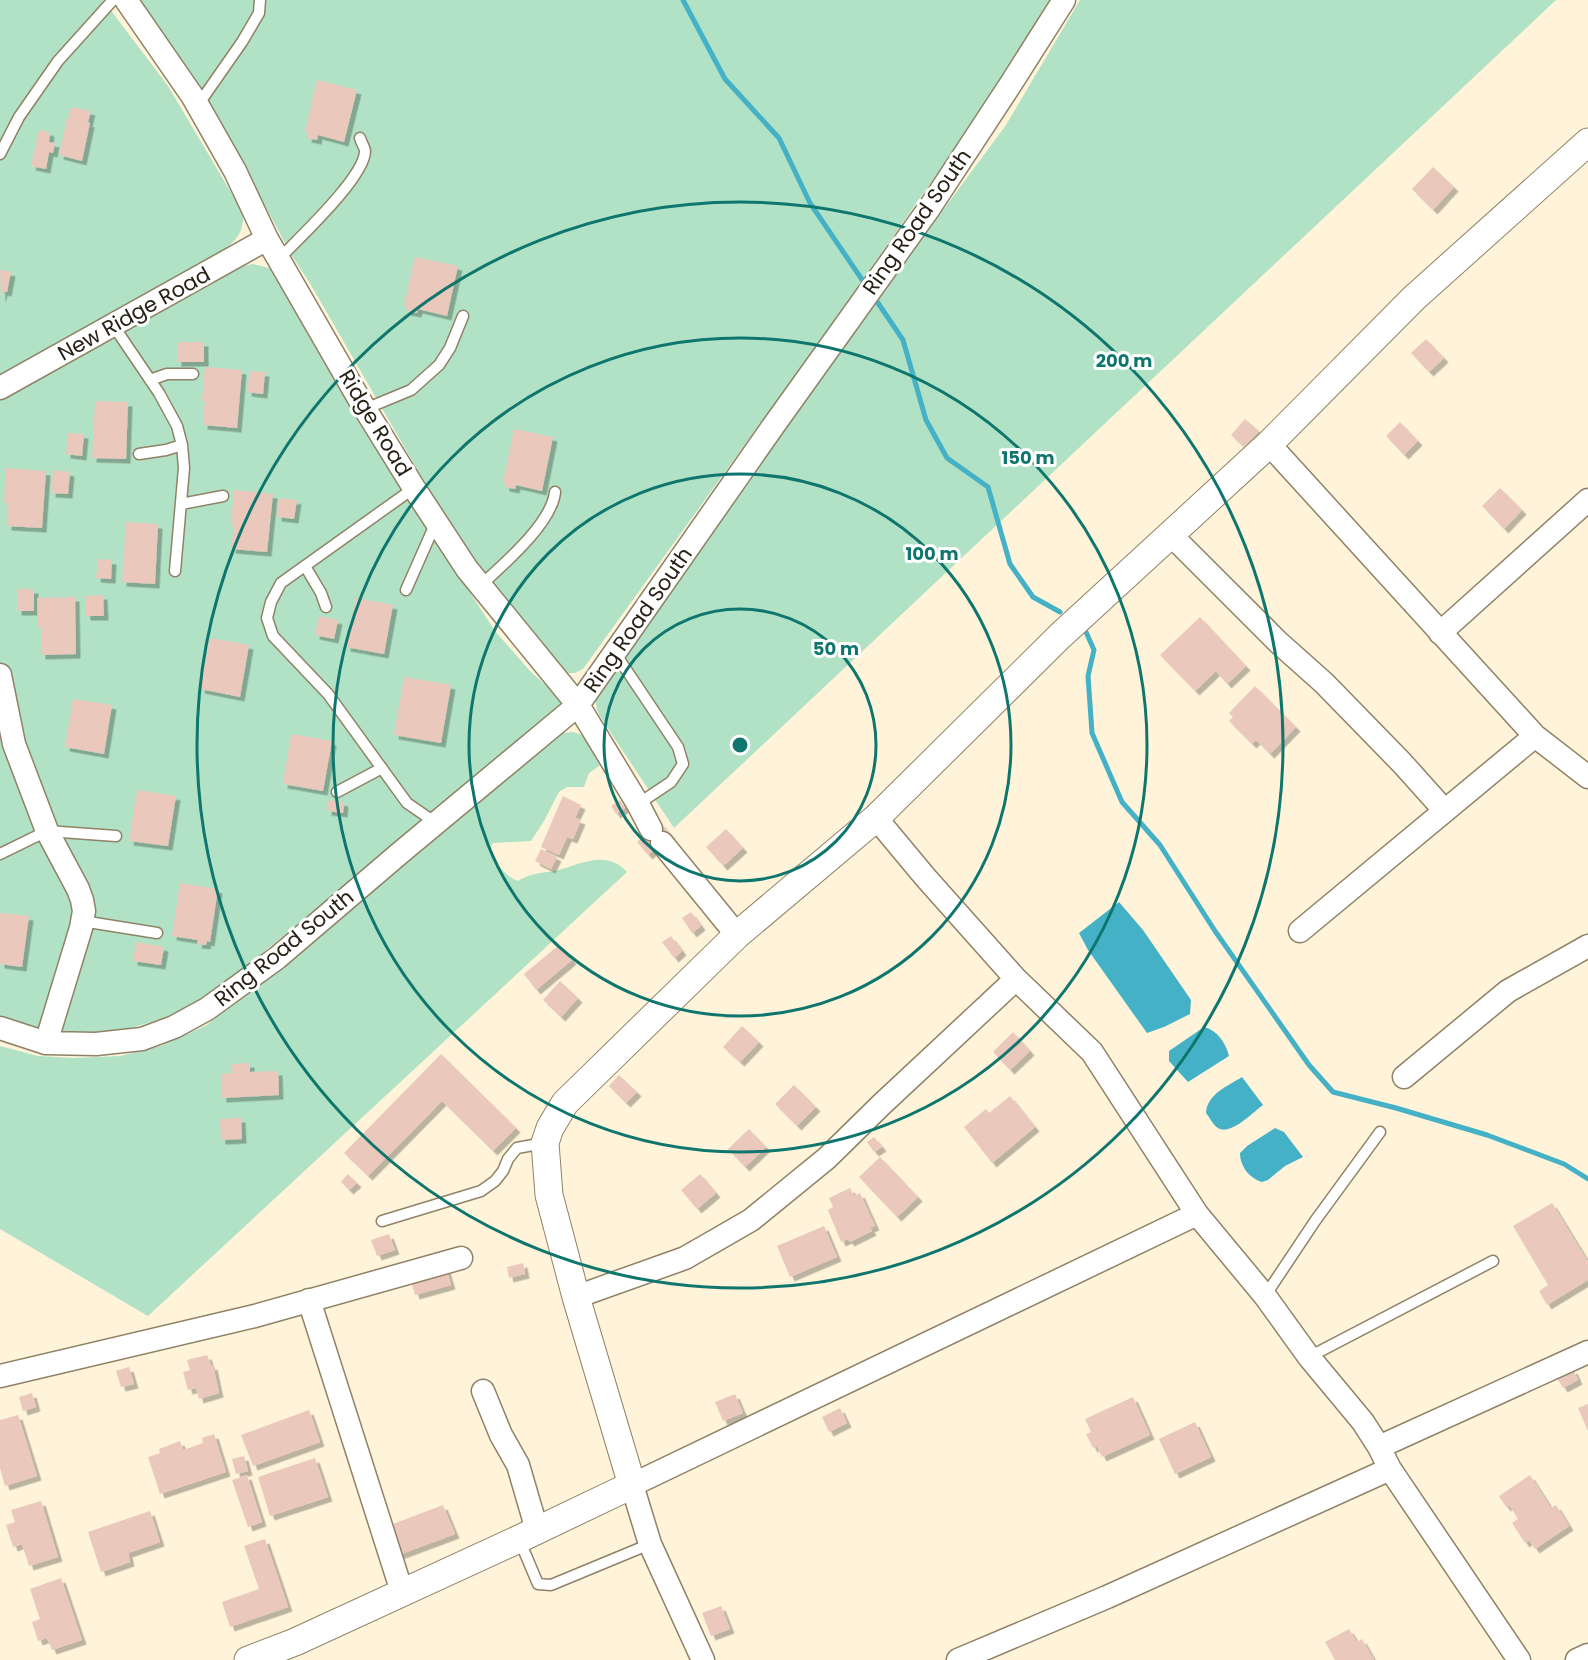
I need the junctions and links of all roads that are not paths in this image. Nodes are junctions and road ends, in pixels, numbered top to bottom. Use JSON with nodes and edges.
{"nodes":[{"id":1,"x":113,"y":0,"type":"edge"},
{"id":2,"x":126,"y":0,"type":"edge"},
{"id":3,"x":260,"y":0,"type":"edge"},
{"id":4,"x":1064,"y":0,"type":"edge"},
{"id":5,"x":197,"y":105,"type":"junction"},
{"id":6,"x":360,"y":138,"type":"dead end"},
{"id":7,"x":1588,"y":142,"type":"edge"},
{"id":8,"x":0,"y":154,"type":"edge"},
{"id":9,"x":267,"y":239,"type":"junction"},
{"id":10,"x":279,"y":259,"type":"junction"},
{"id":11,"x":463,"y":316,"type":"dead end"},
{"id":12,"x":113,"y":325,"type":"junction"},
{"id":13,"x":193,"y":374,"type":"dead end"},
{"id":14,"x":150,"y":380,"type":"junction"},
{"id":15,"x":0,"y":388,"type":"edge"},
{"id":16,"x":365,"y":409,"type":"junction"},
{"id":17,"x":1269,"y":444,"type":"junction"},
{"id":18,"x":182,"y":445,"type":"junction"},
{"id":19,"x":139,"y":454,"type":"dead end"},
{"id":20,"x":414,"y":488,"type":"junction"},
{"id":21,"x":555,"y":492,"type":"dead end"},
{"id":22,"x":223,"y":496,"type":"dead end"},
{"id":23,"x":1588,"y":500,"type":"edge"},
{"id":24,"x":181,"y":504,"type":"junction"},
{"id":25,"x":436,"y":522,"type":"junction"},
{"id":26,"x":1170,"y":534,"type":"junction"},
{"id":27,"x":305,"y":566,"type":"junction"},
{"id":28,"x":175,"y":571,"type":"dead end"},
{"id":29,"x":481,"y":585,"type":"junction"},
{"id":30,"x":406,"y":590,"type":"dead end"},
{"id":31,"x":326,"y":607,"type":"dead end"},
{"id":32,"x":1440,"y":633,"type":"junction"},
{"id":33,"x":615,"y":652,"type":"junction"},
{"id":34,"x":0,"y":675,"type":"edge"},
{"id":35,"x":578,"y":705,"type":"junction"},
{"id":36,"x":1535,"y":736,"type":"junction"},
{"id":37,"x":382,"y":768,"type":"junction"},
{"id":38,"x":1584,"y":768,"type":"edge"},
{"id":39,"x":337,"y":792,"type":"dead end"},
{"id":40,"x":638,"y":804,"type":"junction"},
{"id":41,"x":1445,"y":811,"type":"junction"},
{"id":42,"x":876,"y":818,"type":"junction"},
{"id":43,"x":436,"y":823,"type":"junction"},
{"id":44,"x":47,"y":831,"type":"junction"},
{"id":45,"x":116,"y":836,"type":"dead end"},
{"id":46,"x":0,"y":854,"type":"edge"},
{"id":47,"x":82,"y":921,"type":"junction"},
{"id":48,"x":1300,"y":931,"type":"dead end"},
{"id":49,"x":158,"y":933,"type":"dead end"},
{"id":50,"x":737,"y":934,"type":"junction"},
{"id":51,"x":1588,"y":946,"type":"edge"},
{"id":52,"x":1016,"y":979,"type":"junction"},
{"id":53,"x":0,"y":1028,"type":"edge"},
{"id":54,"x":46,"y":1043,"type":"junction"},
{"id":55,"x":1404,"y":1077,"type":"dead end"},
{"id":56,"x":1380,"y":1132,"type":"dead end"},
{"id":57,"x":544,"y":1143,"type":"junction"},
{"id":58,"x":1197,"y":1214,"type":"junction"},
{"id":59,"x":382,"y":1221,"type":"dead end"},
{"id":60,"x":461,"y":1258,"type":"dead end"},
{"id":61,"x":1493,"y":1261,"type":"dead end"},
{"id":62,"x":1265,"y":1296,"type":"junction"},
{"id":63,"x":576,"y":1297,"type":"junction"},
{"id":64,"x":309,"y":1300,"type":"junction"},
{"id":65,"x":1588,"y":1352,"type":"edge"},
{"id":66,"x":1309,"y":1357,"type":"junction"},
{"id":67,"x":0,"y":1376,"type":"edge"},
{"id":68,"x":483,"y":1391,"type":"dead end"},
{"id":69,"x":1380,"y":1447,"type":"junction"},
{"id":70,"x":1390,"y":1469,"type":"junction"},
{"id":71,"x":632,"y":1485,"type":"junction"},
{"id":72,"x":528,"y":1534,"type":"junction"},
{"id":73,"x":650,"y":1544,"type":"junction"},
{"id":74,"x":402,"y":1592,"type":"junction"},
{"id":75,"x":1588,"y":1655,"type":"edge"},
{"id":76,"x":248,"y":1660,"type":"edge"},
{"id":77,"x":703,"y":1660,"type":"edge"},
{"id":78,"x":958,"y":1660,"type":"edge"},
{"id":79,"x":1520,"y":1660,"type":"edge"},
{"id":80,"x":1577,"y":1660,"type":"edge"}],
"edges":[{"from":1,"to":8,"type":"lane"},
{"from":2,"to":5,"type":"street","name":"Ridge Road"},
{"from":3,"to":5,"type":"lane"},
{"from":4,"to":33,"type":"street","name":"Ring Road South"},
{"from":5,"to":9,"type":"street","name":"Ridge Road"},
{"from":6,"to":10,"type":"lane"},
{"from":7,"to":17,"type":"street"},
{"from":9,"to":10,"type":"street","name":"Ridge Road"},
{"from":9,"to":12,"type":"street","name":"New Ridge Road"},
{"from":10,"to":16,"type":"street","name":"Ridge Road"},
{"from":11,"to":16,"type":"lane"},
{"from":12,"to":14,"type":"lane"},
{"from":12,"to":15,"type":"street","name":"New Ridge Road"},
{"from":13,"to":14,"type":"lane"},
{"from":14,"to":18,"type":"lane"},
{"from":16,"to":20,"type":"street","name":"Ridge Road"},
{"from":17,"to":26,"type":"street"},
{"from":17,"to":32,"type":"street"},
{"from":18,"to":19,"type":"lane"},
{"from":18,"to":24,"type":"lane"},
{"from":20,"to":25,"type":"street","name":"Ridge Road"},
{"from":20,"to":27,"type":"lane"},
{"from":21,"to":29,"type":"lane"},
{"from":22,"to":24,"type":"lane"},
{"from":23,"to":32,"type":"street"},
{"from":24,"to":28,"type":"lane"},
{"from":25,"to":29,"type":"street","name":"Ridge Road"},
{"from":25,"to":30,"type":"lane"},
{"from":26,"to":41,"type":"street"},
{"from":26,"to":42,"type":"street"},
{"from":27,"to":31,"type":"lane"},
{"from":27,"to":37,"type":"lane"},
{"from":29,"to":35,"type":"street","name":"Ridge Road"},
{"from":32,"to":36,"type":"street"},
{"from":33,"to":35,"type":"street","name":"Ring Road South"},
{"from":33,"to":40,"type":"lane"},
{"from":34,"to":44,"type":"street"},
{"from":35,"to":40,"type":"street","name":"Ridge Road"},
{"from":35,"to":43,"type":"street","name":"Ring Road South"},
{"from":36,"to":38,"type":"street"},
{"from":36,"to":41,"type":"street"},
{"from":37,"to":39,"type":"lane"},
{"from":37,"to":43,"type":"lane"},
{"from":40,"to":50,"type":"street","name":"Ridge Road"},
{"from":41,"to":48,"type":"street"},
{"from":42,"to":50,"type":"street"},
{"from":42,"to":52,"type":"street"},
{"from":43,"to":54,"type":"street","name":"Ring Road South"},
{"from":44,"to":45,"type":"lane"},
{"from":44,"to":46,"type":"lane"},
{"from":44,"to":47,"type":"street"},
{"from":47,"to":49,"type":"lane"},
{"from":47,"to":54,"type":"street"},
{"from":50,"to":57,"type":"street"},
{"from":51,"to":55,"type":"street"},
{"from":52,"to":58,"type":"street"},
{"from":52,"to":63,"type":"street"},
{"from":53,"to":54,"type":"street","name":"Ring Road South"},
{"from":56,"to":62,"type":"lane"},
{"from":57,"to":59,"type":"lane"},
{"from":57,"to":63,"type":"street"},
{"from":58,"to":62,"type":"street"},
{"from":58,"to":71,"type":"street"},
{"from":60,"to":64,"type":"street"},
{"from":61,"to":66,"type":"lane"},
{"from":62,"to":66,"type":"street"},
{"from":63,"to":71,"type":"street"},
{"from":64,"to":67,"type":"street"},
{"from":64,"to":74,"type":"street"},
{"from":65,"to":69,"type":"street"},
{"from":66,"to":69,"type":"street"},
{"from":68,"to":72,"type":"street"},
{"from":69,"to":70,"type":"street"},
{"from":70,"to":78,"type":"street"},
{"from":70,"to":79,"type":"street"},
{"from":71,"to":72,"type":"street"},
{"from":71,"to":73,"type":"street"},
{"from":72,"to":73,"type":"lane"},
{"from":72,"to":74,"type":"street"},
{"from":73,"to":77,"type":"street"},
{"from":74,"to":76,"type":"street"},
{"from":75,"to":80,"type":"street"}]}
